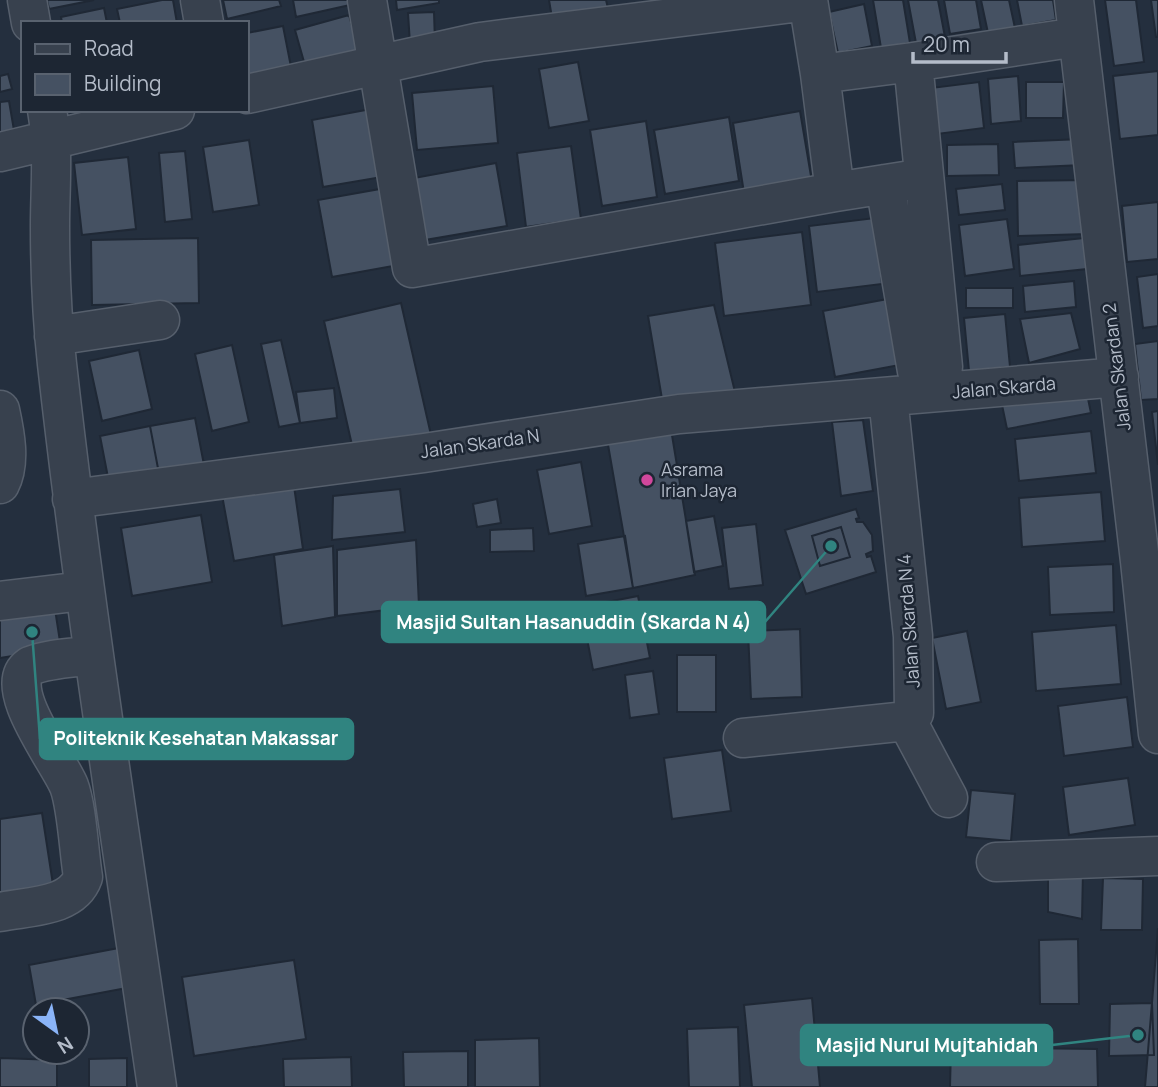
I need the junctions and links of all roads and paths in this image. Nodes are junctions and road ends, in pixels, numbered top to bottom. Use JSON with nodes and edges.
{"nodes":[{"id":1,"x":27,"y":0,"type":"edge"},
{"id":2,"x":200,"y":0,"type":"edge"},
{"id":3,"x":367,"y":0,"type":"edge"},
{"id":4,"x":808,"y":1,"type":"edge"},
{"id":5,"x":1075,"y":18,"type":"edge"},
{"id":6,"x":31,"y":21,"type":"edge"},
{"id":7,"x":204,"y":21,"type":"edge"},
{"id":8,"x":913,"y":62,"type":"junction"},
{"id":9,"x":378,"y":66,"type":"junction"},
{"id":10,"x":820,"y":74,"type":"junction"},
{"id":11,"x":248,"y":94,"type":"edge"},
{"id":12,"x":159,"y":112,"type":"edge"},
{"id":13,"x":49,"y":126,"type":"edge"},
{"id":14,"x":0,"y":152,"type":"edge"},
{"id":15,"x":924,"y":178,"type":"junction"},
{"id":16,"x":886,"y":184,"type":"junction"},
{"id":17,"x":835,"y":192,"type":"junction"},
{"id":18,"x":160,"y":320,"type":"dead end"},
{"id":19,"x":54,"y":337,"type":"junction"},
{"id":20,"x":1119,"y":377,"type":"junction"},
{"id":21,"x":888,"y":397,"type":"junction"},
{"id":22,"x":0,"y":410,"type":"edge"},
{"id":23,"x":0,"y":484,"type":"edge"},
{"id":24,"x":72,"y":499,"type":"junction"},
{"id":25,"x":83,"y":591,"type":"junction"},
{"id":26,"x":0,"y":601,"type":"edge"},
{"id":27,"x":94,"y":655,"type":"junction"},
{"id":28,"x":906,"y":721,"type":"junction"},
{"id":29,"x":1158,"y":734,"type":"edge"},
{"id":30,"x":743,"y":738,"type":"dead end"},
{"id":31,"x":948,"y":798,"type":"dead end"},
{"id":32,"x":1158,"y":856,"type":"edge"},
{"id":33,"x":996,"y":862,"type":"dead end"},
{"id":34,"x":0,"y":912,"type":"edge"},
{"id":35,"x":157,"y":1087,"type":"edge"}],
"edges":[{"from":1,"to":6,"type":"street"},
{"from":2,"to":7,"type":"street"},
{"from":3,"to":9,"type":"street"},
{"from":4,"to":9,"type":"street"},
{"from":4,"to":10,"type":"street"},
{"from":5,"to":8,"type":"street"},
{"from":5,"to":20,"type":"street","name":"Jalan Skardan 2"},
{"from":8,"to":10,"type":"street"},
{"from":8,"to":15,"type":"street"},
{"from":9,"to":11,"type":"street"},
{"from":9,"to":17,"type":"street"},
{"from":10,"to":17,"type":"street"},
{"from":12,"to":13,"type":"street"},
{"from":13,"to":14,"type":"street"},
{"from":13,"to":19,"type":"street"},
{"from":15,"to":16,"type":"street"},
{"from":15,"to":16,"type":"street"},
{"from":16,"to":17,"type":"street"},
{"from":18,"to":19,"type":"street"},
{"from":19,"to":24,"type":"street"},
{"from":20,"to":21,"type":"street","name":"Jalan Skarda"},
{"from":20,"to":29,"type":"street","name":"Jalan Skardan 2"},
{"from":21,"to":24,"type":"street","name":"Jalan Skarda N"},
{"from":21,"to":28,"type":"street","name":"Jalan Skarda N 4"},
{"from":22,"to":23,"type":"street"},
{"from":24,"to":25,"type":"street"},
{"from":25,"to":26,"type":"street"},
{"from":25,"to":27,"type":"street"},
{"from":27,"to":34,"type":"street"},
{"from":27,"to":35,"type":"street"},
{"from":28,"to":30,"type":"street"},
{"from":28,"to":31,"type":"street"},
{"from":32,"to":33,"type":"street"}]}
